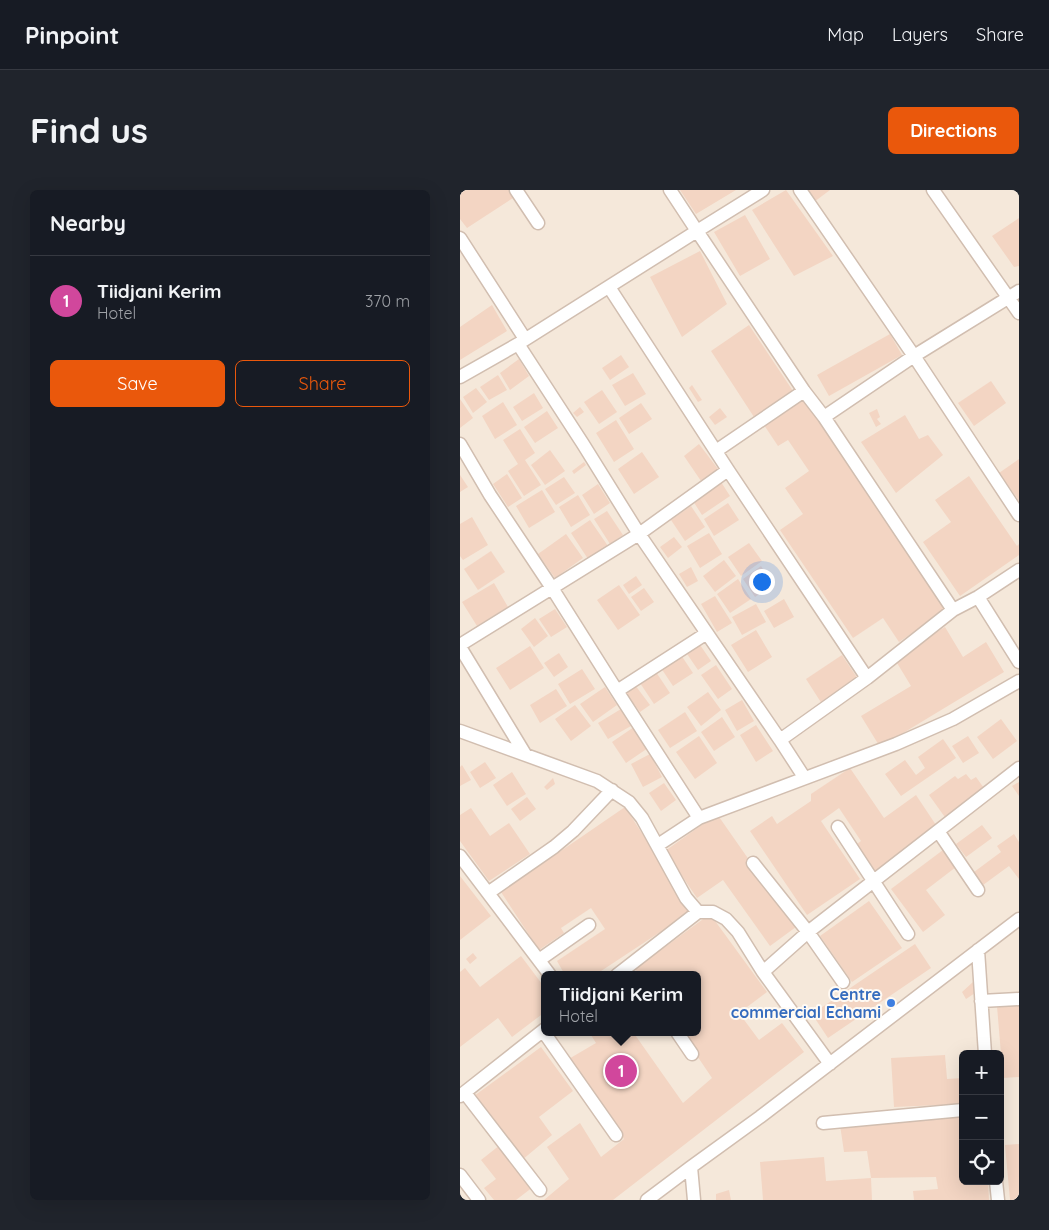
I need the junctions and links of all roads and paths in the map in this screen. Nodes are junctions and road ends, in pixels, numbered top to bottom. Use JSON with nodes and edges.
{"nodes":[{"id":1,"x":516,"y":190,"type":"edge"},
{"id":2,"x":670,"y":190,"type":"edge"},
{"id":3,"x":763,"y":190,"type":"edge"},
{"id":4,"x":800,"y":190,"type":"edge"},
{"id":5,"x":934,"y":190,"type":"edge"},
{"id":6,"x":538,"y":222,"type":"dead end"},
{"id":7,"x":697,"y":231,"type":"junction"},
{"id":8,"x":460,"y":238,"type":"edge"},
{"id":9,"x":609,"y":287,"type":"junction"},
{"id":10,"x":1014,"y":294,"type":"edge"},
{"id":11,"x":1019,"y":313,"type":"edge"},
{"id":12,"x":522,"y":342,"type":"junction"},
{"id":13,"x":914,"y":356,"type":"junction"},
{"id":14,"x":460,"y":377,"type":"edge"},
{"id":15,"x":804,"y":391,"type":"junction"},
{"id":16,"x":824,"y":418,"type":"junction"},
{"id":17,"x":460,"y":444,"type":"edge"},
{"id":18,"x":716,"y":451,"type":"junction"},
{"id":19,"x":728,"y":470,"type":"junction"},
{"id":20,"x":1019,"y":515,"type":"edge"},
{"id":21,"x":639,"y":534,"type":"junction"},
{"id":22,"x":1019,"y":570,"type":"edge"},
{"id":23,"x":552,"y":588,"type":"junction"},
{"id":24,"x":978,"y":597,"type":"junction"},
{"id":25,"x":953,"y":610,"type":"junction"},
{"id":26,"x":707,"y":633,"type":"junction"},
{"id":27,"x":460,"y":646,"type":"edge"},
{"id":28,"x":1019,"y":662,"type":"edge"},
{"id":29,"x":867,"y":678,"type":"junction"},
{"id":30,"x":1019,"y":681,"type":"edge"},
{"id":31,"x":617,"y":691,"type":"junction"},
{"id":32,"x":460,"y":730,"type":"edge"},
{"id":33,"x":780,"y":740,"type":"junction"},
{"id":34,"x":525,"y":754,"type":"junction"},
{"id":35,"x":1019,"y":768,"type":"edge"},
{"id":36,"x":804,"y":778,"type":"junction"},
{"id":37,"x":612,"y":790,"type":"junction"},
{"id":38,"x":699,"y":818,"type":"junction"},
{"id":39,"x":838,"y":828,"type":"dead end"},
{"id":40,"x":938,"y":831,"type":"junction"},
{"id":41,"x":658,"y":846,"type":"junction"},
{"id":42,"x":460,"y":856,"type":"edge"},
{"id":43,"x":753,"y":863,"type":"dead end"},
{"id":44,"x":874,"y":881,"type":"junction"},
{"id":45,"x":978,"y":890,"type":"dead end"},
{"id":46,"x":488,"y":893,"type":"junction"},
{"id":47,"x":698,"y":912,"type":"junction"},
{"id":48,"x":1019,"y":919,"type":"edge"},
{"id":49,"x":589,"y":925,"type":"dead end"},
{"id":50,"x":808,"y":932,"type":"junction"},
{"id":51,"x":908,"y":934,"type":"dead end"},
{"id":52,"x":978,"y":950,"type":"junction"},
{"id":53,"x":539,"y":960,"type":"junction"},
{"id":54,"x":547,"y":971,"type":"edge"},
{"id":55,"x":632,"y":971,"type":"edge"},
{"id":56,"x":763,"y":972,"type":"junction"},
{"id":57,"x":843,"y":982,"type":"dead end"},
{"id":58,"x":1019,"y":999,"type":"edge"},
{"id":59,"x":980,"y":1001,"type":"junction"},
{"id":60,"x":541,"y":1032,"type":"edge"},
{"id":61,"x":548,"y":1036,"type":"edge"},
{"id":62,"x":680,"y":1036,"type":"edge"},
{"id":63,"x":985,"y":1050,"type":"edge"},
{"id":64,"x":692,"y":1054,"type":"dead end"},
{"id":65,"x":830,"y":1064,"type":"junction"},
{"id":66,"x":462,"y":1095,"type":"edge"},
{"id":67,"x":959,"y":1110,"type":"edge"},
{"id":68,"x":823,"y":1123,"type":"dead end"},
{"id":69,"x":616,"y":1134,"type":"dead end"},
{"id":70,"x":691,"y":1167,"type":"junction"},
{"id":71,"x":460,"y":1175,"type":"edge"},
{"id":72,"x":996,"y":1185,"type":"edge"},
{"id":73,"x":540,"y":1190,"type":"dead end"},
{"id":74,"x":479,"y":1200,"type":"edge"},
{"id":75,"x":648,"y":1200,"type":"edge"},
{"id":76,"x":694,"y":1200,"type":"edge"},
{"id":77,"x":998,"y":1200,"type":"edge"}],
"edges":[{"from":1,"to":6,"type":"street"},
{"from":2,"to":7,"type":"street"},
{"from":3,"to":7,"type":"street"},
{"from":4,"to":13,"type":"street"},
{"from":5,"to":10,"type":"street"},
{"from":7,"to":9,"type":"street"},
{"from":7,"to":15,"type":"street"},
{"from":8,"to":12,"type":"street"},
{"from":9,"to":12,"type":"street"},
{"from":9,"to":18,"type":"street"},
{"from":10,"to":11,"type":"street"},
{"from":10,"to":13,"type":"street"},
{"from":12,"to":14,"type":"street"},
{"from":12,"to":21,"type":"street"},
{"from":13,"to":16,"type":"street"},
{"from":13,"to":20,"type":"street"},
{"from":15,"to":16,"type":"street"},
{"from":15,"to":18,"type":"street"},
{"from":16,"to":25,"type":"street"},
{"from":17,"to":23,"type":"street"},
{"from":18,"to":19,"type":"street"},
{"from":19,"to":21,"type":"street"},
{"from":19,"to":29,"type":"street"},
{"from":21,"to":23,"type":"street"},
{"from":21,"to":26,"type":"street"},
{"from":22,"to":24,"type":"street"},
{"from":23,"to":27,"type":"street"},
{"from":23,"to":31,"type":"street"},
{"from":24,"to":25,"type":"street"},
{"from":24,"to":28,"type":"street"},
{"from":25,"to":29,"type":"street"},
{"from":26,"to":31,"type":"street"},
{"from":26,"to":33,"type":"street"},
{"from":27,"to":34,"type":"street"},
{"from":29,"to":33,"type":"street"},
{"from":30,"to":36,"type":"street"},
{"from":31,"to":38,"type":"street"},
{"from":32,"to":34,"type":"street"},
{"from":33,"to":36,"type":"street"},
{"from":34,"to":37,"type":"street"},
{"from":35,"to":40,"type":"street"},
{"from":36,"to":38,"type":"street"},
{"from":37,"to":41,"type":"street"},
{"from":37,"to":46,"type":"street"},
{"from":38,"to":41,"type":"street"},
{"from":39,"to":44,"type":"street"},
{"from":40,"to":44,"type":"street"},
{"from":40,"to":45,"type":"street"},
{"from":41,"to":47,"type":"street"},
{"from":42,"to":46,"type":"street"},
{"from":43,"to":50,"type":"street"},
{"from":44,"to":50,"type":"street"},
{"from":44,"to":51,"type":"street"},
{"from":46,"to":53,"type":"street"},
{"from":47,"to":55,"type":"street"},
{"from":47,"to":56,"type":"street"},
{"from":48,"to":52,"type":"street"},
{"from":49,"to":53,"type":"street"},
{"from":50,"to":56,"type":"street"},
{"from":50,"to":57,"type":"street"},
{"from":52,"to":59,"type":"street"},
{"from":52,"to":65,"type":"street"},
{"from":53,"to":54,"type":"street"},
{"from":56,"to":65,"type":"street"},
{"from":58,"to":59,"type":"street"},
{"from":59,"to":63,"type":"street"},
{"from":60,"to":66,"type":"street"},
{"from":61,"to":69,"type":"street"},
{"from":62,"to":64,"type":"street"},
{"from":65,"to":70,"type":"street"},
{"from":66,"to":73,"type":"street"},
{"from":67,"to":68,"type":"street"},
{"from":70,"to":75,"type":"street"},
{"from":70,"to":76,"type":"street"},
{"from":71,"to":74,"type":"street"},
{"from":72,"to":77,"type":"street"}]}
